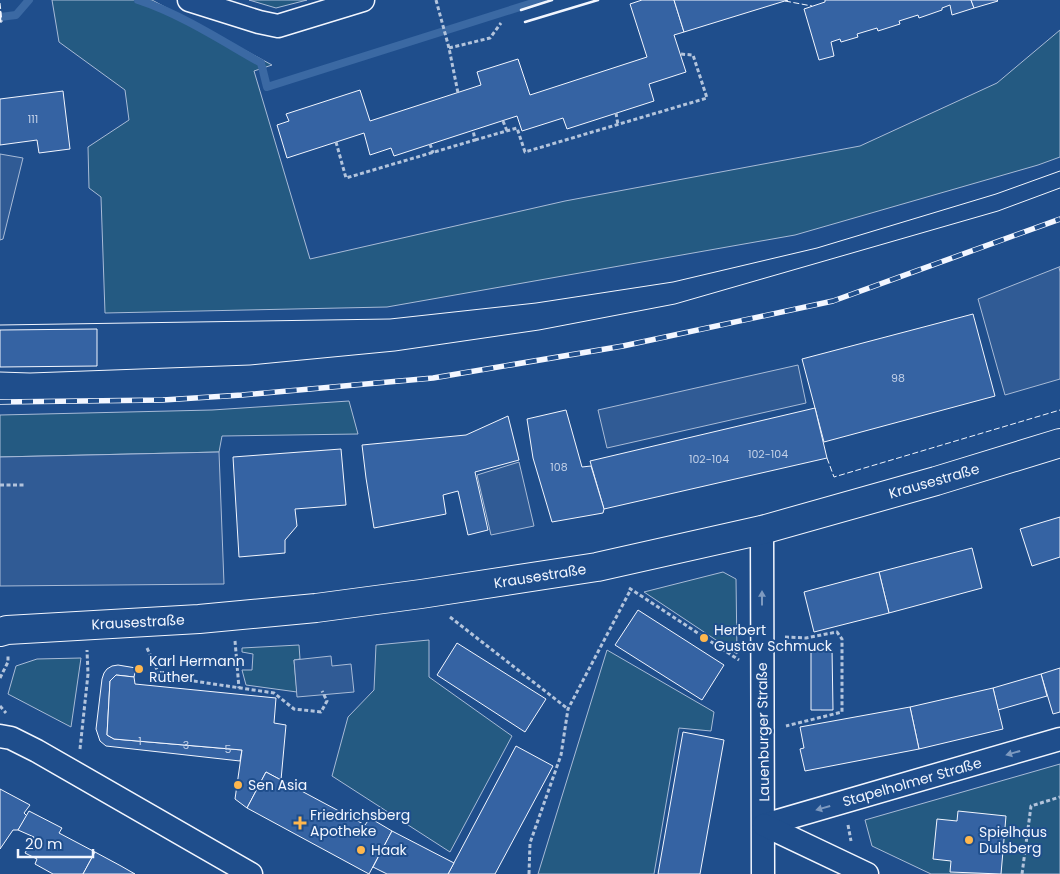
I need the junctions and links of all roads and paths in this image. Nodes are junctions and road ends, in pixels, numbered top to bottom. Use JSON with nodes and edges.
{"nodes":[{"id":1,"x":189,"y":0,"type":"edge"},
{"id":2,"x":363,"y":0,"type":"edge"},
{"id":3,"x":436,"y":0,"type":"edge"},
{"id":4,"x":501,"y":23,"type":"dead end"},
{"id":5,"x":449,"y":48,"type":"junction"},
{"id":6,"x":680,"y":54,"type":"dead end"},
{"id":7,"x":458,"y":93,"type":"dead end"},
{"id":8,"x":616,"y":113,"type":"dead end"},
{"id":9,"x":503,"y":120,"type":"dead end"},
{"id":10,"x":618,"y":124,"type":"junction"},
{"id":11,"x":473,"y":130,"type":"dead end"},
{"id":12,"x":507,"y":131,"type":"junction"},
{"id":13,"x":475,"y":140,"type":"junction"},
{"id":14,"x":336,"y":142,"type":"dead end"},
{"id":15,"x":430,"y":144,"type":"dead end"},
{"id":16,"x":433,"y":153,"type":"junction"},
{"id":17,"x":1060,"y":443,"type":"edge"},
{"id":18,"x":0,"y":485,"type":"edge"},
{"id":19,"x":24,"y":485,"type":"dead end"},
{"id":20,"x":762,"y":530,"type":"junction"},
{"id":21,"x":597,"y":567,"type":"junction"},
{"id":22,"x":630,"y":589,"type":"junction"},
{"id":23,"x":421,"y":594,"type":"junction"},
{"id":24,"x":135,"y":622,"type":"junction"},
{"id":25,"x":86,"y":624,"type":"junction"},
{"id":26,"x":2,"y":630,"type":"edge"},
{"id":27,"x":762,"y":636,"type":"junction"},
{"id":28,"x":235,"y":643,"type":"dead end"},
{"id":29,"x":762,"y":676,"type":"junction"},
{"id":30,"x":239,"y":688,"type":"junction"},
{"id":31,"x":322,"y":691,"type":"dead end"},
{"id":32,"x":568,"y":709,"type":"junction"},
{"id":33,"x":762,"y":732,"type":"junction"},
{"id":34,"x":0,"y":736,"type":"edge"},
{"id":35,"x":1060,"y":740,"type":"edge"},
{"id":36,"x":78,"y":774,"type":"junction"},
{"id":37,"x":1060,"y":797,"type":"edge"},
{"id":38,"x":843,"y":802,"type":"junction"},
{"id":39,"x":764,"y":825,"type":"junction"},
{"id":40,"x":862,"y":871,"type":"edge"},
{"id":41,"x":252,"y":874,"type":"edge"},
{"id":42,"x":529,"y":874,"type":"edge"},
{"id":43,"x":763,"y":874,"type":"edge"},
{"id":44,"x":1022,"y":874,"type":"edge"}],
"edges":[{"from":1,"to":2,"type":"street"},
{"from":3,"to":5,"type":"path"},
{"from":4,"to":5,"type":"path"},
{"from":5,"to":7,"type":"path"},
{"from":6,"to":10,"type":"path"},
{"from":8,"to":10,"type":"path"},
{"from":9,"to":12,"type":"path"},
{"from":10,"to":12,"type":"path"},
{"from":11,"to":13,"type":"path"},
{"from":12,"to":13,"type":"path"},
{"from":13,"to":16,"type":"path"},
{"from":14,"to":16,"type":"path"},
{"from":15,"to":16,"type":"path"},
{"from":17,"to":20,"type":"main road","name":"Krausestraße"},
{"from":18,"to":19,"type":"path"},
{"from":20,"to":21,"type":"main road","name":"Krausestraße"},
{"from":27,"to":20,"type":"street","name":"Lauenburger Straße","one_way":true},
{"from":21,"to":22,"type":"path"},
{"from":21,"to":23,"type":"main road","name":"Krausestraße"},
{"from":22,"to":29,"type":"path"},
{"from":22,"to":32,"type":"path"},
{"from":23,"to":24,"type":"main road","name":"Krausestraße"},
{"from":23,"to":32,"type":"path"},
{"from":24,"to":25,"type":"main road","name":"Krausestraße"},
{"from":24,"to":30,"type":"path"},
{"from":25,"to":26,"type":"main road","name":"Krausestraße"},
{"from":25,"to":36,"type":"path"},
{"from":27,"to":29,"type":"street","name":"Lauenburger Straße"},
{"from":27,"to":33,"type":"path"},
{"from":28,"to":30,"type":"path"},
{"from":29,"to":33,"type":"street","name":"Lauenburger Straße"},
{"from":30,"to":31,"type":"path"},
{"from":32,"to":42,"type":"path"},
{"from":33,"to":39,"type":"street","name":"Lauenburger Straße"},
{"from":34,"to":36,"type":"street"},
{"from":35,"to":38,"type":"street","name":"Stapelholmer Straße","one_way":true},
{"from":36,"to":41,"type":"street"},
{"from":37,"to":44,"type":"path"},
{"from":38,"to":39,"type":"street","name":"Stapelholmer Straße","one_way":true},
{"from":38,"to":40,"type":"path"},
{"from":39,"to":40,"type":"street"},
{"from":39,"to":43,"type":"street","name":"Lauenburger Straße"}]}
